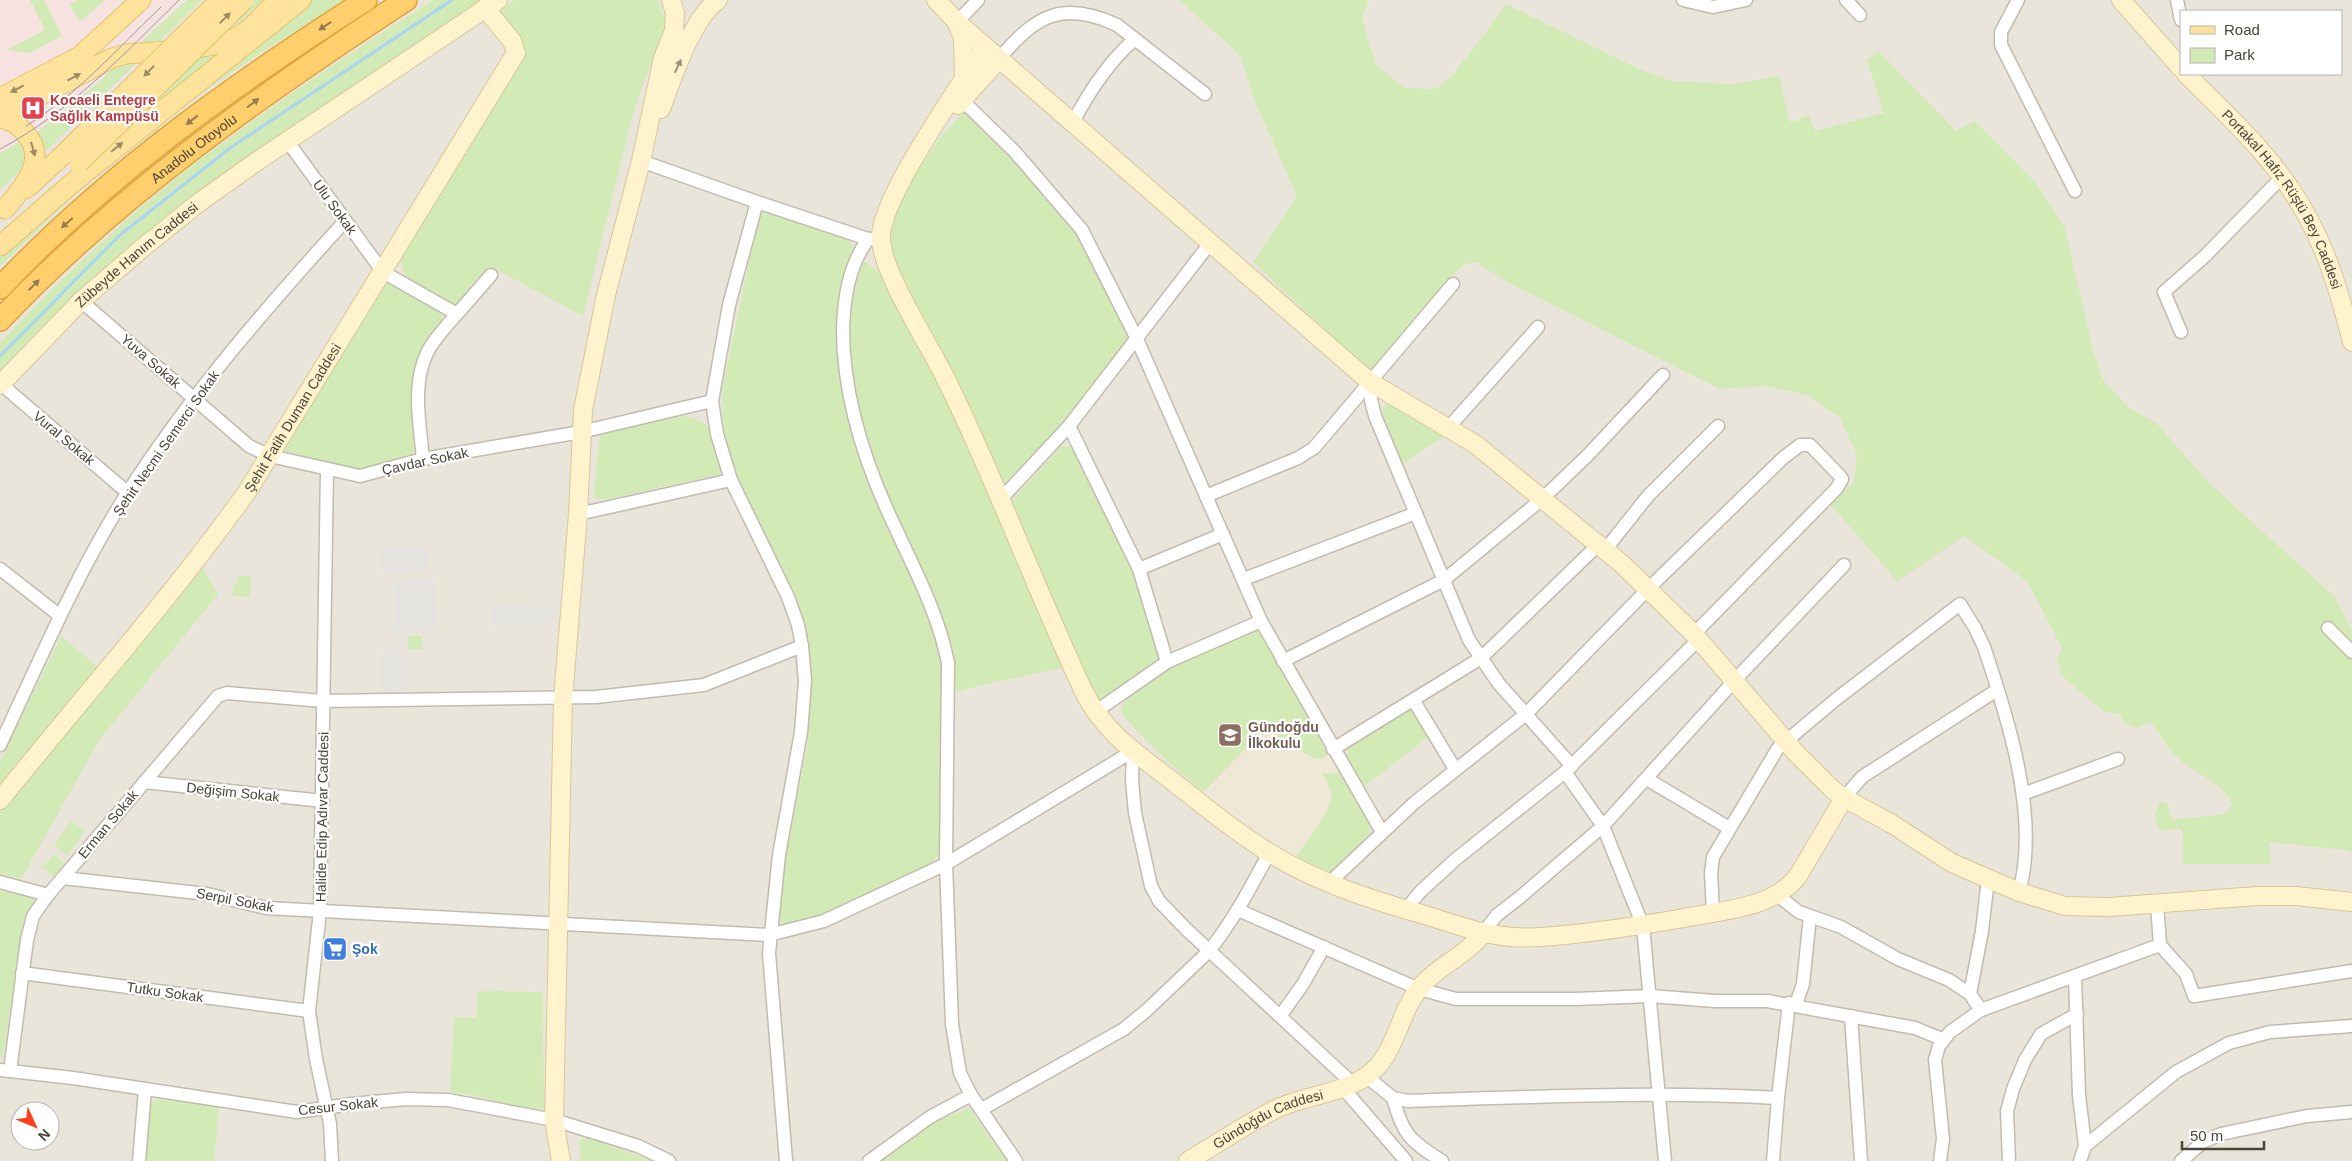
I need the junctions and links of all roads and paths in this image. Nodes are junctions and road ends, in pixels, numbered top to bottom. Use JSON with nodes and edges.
{"nodes":[{"id":1,"x":141,"y":0,"type":"edge"},
{"id":2,"x":220,"y":0,"type":"edge"},
{"id":3,"x":244,"y":0,"type":"edge"},
{"id":4,"x":277,"y":0,"type":"edge"},
{"id":5,"x":301,"y":0,"type":"edge"},
{"id":6,"x":366,"y":0,"type":"edge"},
{"id":7,"x":406,"y":0,"type":"edge"},
{"id":8,"x":671,"y":0,"type":"edge"},
{"id":9,"x":718,"y":0,"type":"edge"},
{"id":10,"x":936,"y":0,"type":"edge"},
{"id":11,"x":944,"y":0,"type":"edge"},
{"id":12,"x":978,"y":0,"type":"edge"},
{"id":13,"x":1683,"y":0,"type":"edge"},
{"id":14,"x":1746,"y":0,"type":"edge"},
{"id":15,"x":1846,"y":0,"type":"edge"},
{"id":16,"x":2018,"y":0,"type":"edge"},
{"id":17,"x":2121,"y":0,"type":"edge"},
{"id":18,"x":2176,"y":0,"type":"edge"},
{"id":19,"x":491,"y":4,"type":"edge"},
{"id":20,"x":1067,"y":5,"type":"edge"},
{"id":21,"x":1860,"y":15,"type":"dead end"},
{"id":22,"x":2180,"y":16,"type":"edge"},
{"id":23,"x":957,"y":22,"type":"junction"},
{"id":24,"x":1135,"y":39,"type":"junction"},
{"id":25,"x":985,"y":46,"type":"junction"},
{"id":26,"x":999,"y":59,"type":"junction"},
{"id":27,"x":2180,"y":67,"type":"edge"},
{"id":28,"x":2187,"y":75,"type":"edge"},
{"id":29,"x":2201,"y":75,"type":"edge"},
{"id":30,"x":964,"y":82,"type":"junction"},
{"id":31,"x":1205,"y":94,"type":"dead end"},
{"id":32,"x":2206,"y":94,"type":"junction"},
{"id":33,"x":0,"y":98,"type":"edge"},
{"id":34,"x":963,"y":101,"type":"junction"},
{"id":35,"x":0,"y":117,"type":"edge"},
{"id":36,"x":1073,"y":122,"type":"junction"},
{"id":37,"x":934,"y":127,"type":"junction"},
{"id":38,"x":288,"y":142,"type":"junction"},
{"id":39,"x":71,"y":159,"type":"junction"},
{"id":40,"x":641,"y":161,"type":"junction"},
{"id":41,"x":2282,"y":177,"type":"junction"},
{"id":42,"x":2075,"y":191,"type":"dead end"},
{"id":43,"x":757,"y":202,"type":"junction"},
{"id":44,"x":2,"y":212,"type":"edge"},
{"id":45,"x":345,"y":221,"type":"junction"},
{"id":46,"x":0,"y":237,"type":"edge"},
{"id":47,"x":874,"y":238,"type":"junction"},
{"id":48,"x":1211,"y":242,"type":"junction"},
{"id":49,"x":0,"y":246,"type":"edge"},
{"id":50,"x":383,"y":272,"type":"junction"},
{"id":51,"x":491,"y":275,"type":"dead end"},
{"id":52,"x":1453,"y":284,"type":"dead end"},
{"id":53,"x":0,"y":288,"type":"edge"},
{"id":54,"x":81,"y":301,"type":"junction"},
{"id":55,"x":456,"y":314,"type":"junction"},
{"id":56,"x":0,"y":320,"type":"edge"},
{"id":57,"x":1538,"y":327,"type":"dead end"},
{"id":58,"x":2181,"y":332,"type":"dead end"},
{"id":59,"x":1136,"y":337,"type":"junction"},
{"id":60,"x":2352,"y":342,"type":"edge"},
{"id":61,"x":1663,"y":375,"type":"dead end"},
{"id":62,"x":1370,"y":382,"type":"junction"},
{"id":63,"x":0,"y":384,"type":"edge"},
{"id":64,"x":194,"y":397,"type":"junction"},
{"id":65,"x":712,"y":401,"type":"junction"},
{"id":66,"x":1069,"y":426,"type":"junction"},
{"id":67,"x":1718,"y":426,"type":"dead end"},
{"id":68,"x":1449,"y":427,"type":"junction"},
{"id":69,"x":582,"y":432,"type":"junction"},
{"id":70,"x":270,"y":456,"type":"junction"},
{"id":71,"x":423,"y":459,"type":"junction"},
{"id":72,"x":327,"y":470,"type":"junction"},
{"id":73,"x":731,"y":480,"type":"junction"},
{"id":74,"x":128,"y":493,"type":"junction"},
{"id":75,"x":1206,"y":496,"type":"junction"},
{"id":76,"x":1542,"y":499,"type":"junction"},
{"id":77,"x":1000,"y":500,"type":"junction"},
{"id":78,"x":1416,"y":513,"type":"junction"},
{"id":79,"x":578,"y":514,"type":"junction"},
{"id":80,"x":1223,"y":534,"type":"junction"},
{"id":81,"x":1601,"y":547,"type":"junction"},
{"id":82,"x":1844,"y":565,"type":"dead end"},
{"id":83,"x":0,"y":569,"type":"edge"},
{"id":84,"x":1139,"y":569,"type":"junction"},
{"id":85,"x":1244,"y":579,"type":"junction"},
{"id":86,"x":1444,"y":580,"type":"junction"},
{"id":87,"x":1648,"y":588,"type":"junction"},
{"id":88,"x":59,"y":615,"type":"junction"},
{"id":89,"x":1261,"y":621,"type":"junction"},
{"id":90,"x":2328,"y":628,"type":"dead end"},
{"id":91,"x":1697,"y":637,"type":"junction"},
{"id":92,"x":802,"y":646,"type":"junction"},
{"id":93,"x":2352,"y":652,"type":"edge"},
{"id":94,"x":1481,"y":658,"type":"junction"},
{"id":95,"x":1283,"y":661,"type":"junction"},
{"id":96,"x":1167,"y":662,"type":"junction"},
{"id":97,"x":1735,"y":680,"type":"junction"},
{"id":98,"x":1997,"y":690,"type":"junction"},
{"id":99,"x":564,"y":699,"type":"junction"},
{"id":100,"x":323,"y":701,"type":"junction"},
{"id":101,"x":1414,"y":701,"type":"junction"},
{"id":102,"x":1095,"y":712,"type":"junction"},
{"id":103,"x":1526,"y":714,"type":"junction"},
{"id":104,"x":1,"y":738,"type":"edge"},
{"id":105,"x":1785,"y":741,"type":"junction"},
{"id":106,"x":1333,"y":749,"type":"junction"},
{"id":107,"x":1133,"y":751,"type":"junction"},
{"id":108,"x":2118,"y":759,"type":"dead end"},
{"id":109,"x":1455,"y":769,"type":"junction"},
{"id":110,"x":1568,"y":769,"type":"junction"},
{"id":111,"x":1647,"y":778,"type":"junction"},
{"id":112,"x":144,"y":782,"type":"junction"},
{"id":113,"x":2023,"y":794,"type":"junction"},
{"id":114,"x":1844,"y":798,"type":"junction"},
{"id":115,"x":0,"y":800,"type":"edge"},
{"id":116,"x":323,"y":801,"type":"junction"},
{"id":117,"x":1603,"y":826,"type":"junction"},
{"id":118,"x":1729,"y":828,"type":"junction"},
{"id":119,"x":1382,"y":832,"type":"junction"},
{"id":120,"x":1270,"y":853,"type":"junction"},
{"id":121,"x":946,"y":864,"type":"junction"},
{"id":122,"x":63,"y":878,"type":"junction"},
{"id":123,"x":1988,"y":879,"type":"junction"},
{"id":124,"x":0,"y":882,"type":"edge"},
{"id":125,"x":1328,"y":883,"type":"junction"},
{"id":126,"x":2019,"y":892,"type":"junction"},
{"id":127,"x":48,"y":895,"type":"junction"},
{"id":128,"x":1777,"y":895,"type":"junction"},
{"id":129,"x":2352,"y":902,"type":"edge"},
{"id":130,"x":2156,"y":904,"type":"junction"},
{"id":131,"x":1238,"y":910,"type":"junction"},
{"id":132,"x":1405,"y":910,"type":"junction"},
{"id":133,"x":320,"y":911,"type":"junction"},
{"id":134,"x":1713,"y":912,"type":"junction"},
{"id":135,"x":1810,"y":916,"type":"junction"},
{"id":136,"x":558,"y":925,"type":"junction"},
{"id":137,"x":1643,"y":926,"type":"junction"},
{"id":138,"x":1483,"y":933,"type":"junction"},
{"id":139,"x":769,"y":935,"type":"junction"},
{"id":140,"x":2160,"y":945,"type":"junction"},
{"id":141,"x":1324,"y":947,"type":"junction"},
{"id":142,"x":1209,"y":951,"type":"junction"},
{"id":143,"x":2352,"y":971,"type":"edge"},
{"id":144,"x":22,"y":973,"type":"junction"},
{"id":145,"x":2075,"y":977,"type":"junction"},
{"id":146,"x":1418,"y":989,"type":"junction"},
{"id":147,"x":1970,"y":994,"type":"junction"},
{"id":148,"x":1650,"y":996,"type":"junction"},
{"id":149,"x":1793,"y":1004,"type":"junction"},
{"id":150,"x":1981,"y":1010,"type":"junction"},
{"id":151,"x":309,"y":1011,"type":"junction"},
{"id":152,"x":2077,"y":1014,"type":"junction"},
{"id":153,"x":1280,"y":1015,"type":"junction"},
{"id":154,"x":1851,"y":1016,"type":"junction"},
{"id":155,"x":2352,"y":1026,"type":"edge"},
{"id":156,"x":1942,"y":1039,"type":"junction"},
{"id":157,"x":5,"y":1070,"type":"edge"},
{"id":158,"x":1354,"y":1082,"type":"junction"},
{"id":159,"x":145,"y":1090,"type":"junction"},
{"id":160,"x":971,"y":1095,"type":"junction"},
{"id":161,"x":1660,"y":1095,"type":"junction"},
{"id":162,"x":1393,"y":1098,"type":"junction"},
{"id":163,"x":1778,"y":1098,"type":"junction"},
{"id":164,"x":327,"y":1107,"type":"junction"},
{"id":165,"x":982,"y":1109,"type":"junction"},
{"id":166,"x":2352,"y":1112,"type":"edge"},
{"id":167,"x":554,"y":1120,"type":"junction"},
{"id":168,"x":2085,"y":1146,"type":"junction"},
{"id":169,"x":1197,"y":1159,"type":"edge"},
{"id":170,"x":138,"y":1161,"type":"edge"},
{"id":171,"x":332,"y":1161,"type":"edge"},
{"id":172,"x":561,"y":1161,"type":"edge"},
{"id":173,"x":669,"y":1161,"type":"edge"},
{"id":174,"x":786,"y":1161,"type":"edge"},
{"id":175,"x":868,"y":1161,"type":"edge"},
{"id":176,"x":1016,"y":1161,"type":"edge"},
{"id":177,"x":1406,"y":1161,"type":"edge"},
{"id":178,"x":1442,"y":1161,"type":"edge"},
{"id":179,"x":1665,"y":1161,"type":"edge"},
{"id":180,"x":1773,"y":1161,"type":"edge"},
{"id":181,"x":1862,"y":1161,"type":"edge"},
{"id":182,"x":1940,"y":1161,"type":"edge"},
{"id":183,"x":2009,"y":1161,"type":"edge"},
{"id":184,"x":2080,"y":1161,"type":"edge"},
{"id":185,"x":2181,"y":1161,"type":"edge"}],
"edges":[{"from":1,"to":33,"type":"main road","one_way":true},
{"from":2,"to":39,"type":"main road","one_way":true,"bridge":true},
{"from":39,"to":3,"type":"main road","one_way":true,"bridge":true},
{"from":35,"to":4,"type":"main road","one_way":true},
{"from":49,"to":5,"type":"main road","one_way":true},
{"from":6,"to":53,"type":"highway","name":"Anadolu Otoyolu","one_way":true},
{"from":56,"to":7,"type":"highway","name":"Anadolu Otoyolu","one_way":true},
{"from":8,"to":40,"type":"street"},
{"from":40,"to":9,"type":"street","one_way":true},
{"from":10,"to":23,"type":"street"},
{"from":11,"to":23,"type":"street"},
{"from":12,"to":23,"type":"street"},
{"from":13,"to":14,"type":"street"},
{"from":15,"to":21,"type":"street"},
{"from":16,"to":42,"type":"street"},
{"from":17,"to":27,"type":"street"},
{"from":18,"to":22,"type":"street"},
{"from":19,"to":38,"type":"street","name":"Zübeyde Hanım Caddesi"},
{"from":19,"to":50,"type":"street","name":"Şehit Fatih Duman Caddesi"},
{"from":20,"to":24,"type":"street"},
{"from":20,"to":26,"type":"street"},
{"from":23,"to":25,"type":"street"},
{"from":23,"to":30,"type":"street"},
{"from":24,"to":31,"type":"street"},
{"from":24,"to":36,"type":"street"},
{"from":25,"to":26,"type":"street"},
{"from":25,"to":30,"type":"street"},
{"from":26,"to":34,"type":"street"},
{"from":26,"to":36,"type":"street"},
{"from":28,"to":32,"type":"street","name":"Portakal Hafız Rüştü Bey Caddesi"},
{"from":29,"to":32,"type":"street"},
{"from":30,"to":37,"type":"street"},
{"from":32,"to":41,"type":"street","name":"Portakal Hafız Rüştü Bey Caddesi"},
{"from":34,"to":37,"type":"street"},
{"from":34,"to":59,"type":"street"},
{"from":35,"to":44,"type":"main road","one_way":true},
{"from":36,"to":48,"type":"street"},
{"from":37,"to":47,"type":"street"},
{"from":38,"to":45,"type":"street","name":"Ulu Sokak"},
{"from":38,"to":54,"type":"street","name":"Zübeyde Hanım Caddesi"},
{"from":39,"to":44,"type":"main road"},
{"from":39,"to":46,"type":"main road"},
{"from":40,"to":43,"type":"street"},
{"from":40,"to":69,"type":"street"},
{"from":41,"to":58,"type":"street"},
{"from":41,"to":60,"type":"street","name":"Portakal Hafız Rüştü Bey Caddesi"},
{"from":43,"to":47,"type":"street"},
{"from":43,"to":65,"type":"street"},
{"from":45,"to":50,"type":"street","name":"Ulu Sokak"},
{"from":45,"to":64,"type":"street","name":"Şehit Necmi Semerci Sokak"},
{"from":47,"to":77,"type":"street"},
{"from":47,"to":121,"type":"street"},
{"from":48,"to":59,"type":"street"},
{"from":48,"to":62,"type":"street"},
{"from":50,"to":55,"type":"street"},
{"from":50,"to":70,"type":"street","name":"Şehit Fatih Duman Caddesi"},
{"from":51,"to":55,"type":"street"},
{"from":52,"to":62,"type":"street"},
{"from":54,"to":63,"type":"street","name":"Zübeyde Hanım Caddesi"},
{"from":54,"to":64,"type":"street","name":"Yuva Sokak"},
{"from":55,"to":71,"type":"street"},
{"from":57,"to":68,"type":"street"},
{"from":59,"to":66,"type":"street"},
{"from":59,"to":75,"type":"street"},
{"from":61,"to":76,"type":"street"},
{"from":62,"to":68,"type":"street"},
{"from":62,"to":75,"type":"street"},
{"from":62,"to":78,"type":"street"},
{"from":63,"to":74,"type":"street","name":"Vural Sokak"},
{"from":64,"to":70,"type":"street","name":"Yuva Sokak"},
{"from":64,"to":74,"type":"street","name":"Şehit Necmi Semerci Sokak"},
{"from":65,"to":69,"type":"street","name":"Çavdar Sokak"},
{"from":65,"to":73,"type":"street"},
{"from":66,"to":77,"type":"street"},
{"from":66,"to":84,"type":"street"},
{"from":67,"to":81,"type":"street"},
{"from":68,"to":76,"type":"street"},
{"from":69,"to":71,"type":"street","name":"Çavdar Sokak"},
{"from":69,"to":79,"type":"street"},
{"from":70,"to":72,"type":"street","name":"Çavdar Sokak"},
{"from":70,"to":115,"type":"street","name":"Şehit Fatih Duman Caddesi"},
{"from":71,"to":72,"type":"street","name":"Çavdar Sokak"},
{"from":72,"to":100,"type":"street","name":"Halide Edip Adıvar Caddesi"},
{"from":73,"to":79,"type":"street"},
{"from":73,"to":92,"type":"street"},
{"from":74,"to":88,"type":"street","name":"Şehit Necmi Semerci Sokak"},
{"from":75,"to":80,"type":"street"},
{"from":76,"to":81,"type":"street"},
{"from":76,"to":86,"type":"street"},
{"from":77,"to":102,"type":"street"},
{"from":78,"to":85,"type":"street"},
{"from":78,"to":86,"type":"street"},
{"from":79,"to":99,"type":"street"},
{"from":80,"to":84,"type":"street"},
{"from":80,"to":85,"type":"street"},
{"from":81,"to":87,"type":"street"},
{"from":81,"to":94,"type":"street"},
{"from":82,"to":97,"type":"street"},
{"from":83,"to":88,"type":"street"},
{"from":84,"to":96,"type":"street"},
{"from":85,"to":89,"type":"street"},
{"from":86,"to":94,"type":"street"},
{"from":86,"to":95,"type":"street"},
{"from":87,"to":91,"type":"street"},
{"from":87,"to":91,"type":"street"},
{"from":87,"to":103,"type":"street"},
{"from":88,"to":104,"type":"street","name":"Şehit Necmi Semerci Sokak"},
{"from":89,"to":95,"type":"street"},
{"from":89,"to":96,"type":"street"},
{"from":90,"to":93,"type":"street"},
{"from":91,"to":97,"type":"street"},
{"from":91,"to":110,"type":"street"},
{"from":92,"to":99,"type":"street","name":"Erman Sokak"},
{"from":92,"to":139,"type":"street"},
{"from":94,"to":101,"type":"street"},
{"from":94,"to":103,"type":"street"},
{"from":95,"to":106,"type":"street"},
{"from":96,"to":102,"type":"street"},
{"from":97,"to":105,"type":"street"},
{"from":97,"to":111,"type":"street"},
{"from":98,"to":105,"type":"street"},
{"from":98,"to":113,"type":"street"},
{"from":98,"to":114,"type":"street"},
{"from":99,"to":100,"type":"street","name":"Erman Sokak"},
{"from":99,"to":136,"type":"street"},
{"from":100,"to":112,"type":"street","name":"Erman Sokak"},
{"from":100,"to":116,"type":"street","name":"Halide Edip Adıvar Caddesi"},
{"from":101,"to":106,"type":"street"},
{"from":101,"to":109,"type":"street"},
{"from":102,"to":107,"type":"street"},
{"from":103,"to":109,"type":"street"},
{"from":103,"to":110,"type":"street"},
{"from":105,"to":114,"type":"street"},
{"from":105,"to":118,"type":"street"},
{"from":106,"to":119,"type":"street"},
{"from":107,"to":120,"type":"street"},
{"from":107,"to":121,"type":"street","name":"Serpil Sokak"},
{"from":107,"to":142,"type":"street"},
{"from":108,"to":113,"type":"street"},
{"from":109,"to":119,"type":"street"},
{"from":110,"to":117,"type":"street"},
{"from":110,"to":132,"type":"street"},
{"from":111,"to":117,"type":"street"},
{"from":111,"to":118,"type":"street"},
{"from":112,"to":116,"type":"street","name":"Değişim Sokak"},
{"from":112,"to":122,"type":"street","name":"Erman Sokak"},
{"from":113,"to":126,"type":"street"},
{"from":114,"to":123,"type":"street"},
{"from":114,"to":128,"type":"street"},
{"from":116,"to":133,"type":"street","name":"Halide Edip Adıvar Caddesi"},
{"from":117,"to":137,"type":"street"},
{"from":117,"to":138,"type":"street"},
{"from":118,"to":134,"type":"street"},
{"from":119,"to":125,"type":"street"},
{"from":120,"to":125,"type":"street"},
{"from":120,"to":131,"type":"street"},
{"from":121,"to":139,"type":"street","name":"Serpil Sokak"},
{"from":121,"to":160,"type":"street"},
{"from":122,"to":127,"type":"street","name":"Erman Sokak"},
{"from":122,"to":133,"type":"street","name":"Serpil Sokak"},
{"from":123,"to":126,"type":"street"},
{"from":123,"to":147,"type":"street"},
{"from":124,"to":127,"type":"street"},
{"from":125,"to":132,"type":"street"},
{"from":126,"to":130,"type":"street"},
{"from":127,"to":144,"type":"street","name":"Erman Sokak"},
{"from":128,"to":134,"type":"street"},
{"from":128,"to":135,"type":"street"},
{"from":129,"to":130,"type":"street"},
{"from":130,"to":140,"type":"street"},
{"from":131,"to":141,"type":"street"},
{"from":131,"to":142,"type":"street"},
{"from":132,"to":138,"type":"street"},
{"from":133,"to":136,"type":"street","name":"Serpil Sokak"},
{"from":133,"to":151,"type":"street","name":"Halide Edip Adıvar Caddesi"},
{"from":134,"to":137,"type":"street"},
{"from":135,"to":147,"type":"street"},
{"from":135,"to":149,"type":"street"},
{"from":136,"to":139,"type":"street","name":"Serpil Sokak"},
{"from":136,"to":167,"type":"street"},
{"from":137,"to":138,"type":"street"},
{"from":137,"to":148,"type":"street"},
{"from":138,"to":146,"type":"street"},
{"from":139,"to":174,"type":"street"},
{"from":140,"to":143,"type":"street"},
{"from":140,"to":145,"type":"street"},
{"from":141,"to":146,"type":"street"},
{"from":141,"to":153,"type":"street"},
{"from":142,"to":153,"type":"street"},
{"from":142,"to":165,"type":"street"},
{"from":144,"to":151,"type":"street","name":"Tutku Sokak"},
{"from":144,"to":157,"type":"street","name":"Erman Sokak"},
{"from":145,"to":150,"type":"street"},
{"from":145,"to":152,"type":"street"},
{"from":146,"to":148,"type":"street"},
{"from":146,"to":158,"type":"street"},
{"from":147,"to":150,"type":"street"},
{"from":148,"to":149,"type":"street"},
{"from":148,"to":161,"type":"street"},
{"from":149,"to":154,"type":"street"},
{"from":149,"to":163,"type":"street"},
{"from":150,"to":156,"type":"street"},
{"from":151,"to":164,"type":"street","name":"Halide Edip Adıvar Caddesi"},
{"from":152,"to":168,"type":"street"},
{"from":152,"to":183,"type":"street"},
{"from":153,"to":158,"type":"street"},
{"from":154,"to":156,"type":"street"},
{"from":154,"to":181,"type":"street"},
{"from":155,"to":168,"type":"street"},
{"from":156,"to":182,"type":"street"},
{"from":157,"to":159,"type":"street","name":"Cesur Sokak"},
{"from":158,"to":162,"type":"street"},
{"from":158,"to":169,"type":"street","name":"Gündoğdu Caddesi"},
{"from":158,"to":177,"type":"street"},
{"from":159,"to":164,"type":"street","name":"Cesur Sokak"},
{"from":159,"to":170,"type":"street"},
{"from":160,"to":165,"type":"street"},
{"from":160,"to":175,"type":"street"},
{"from":161,"to":162,"type":"street"},
{"from":161,"to":163,"type":"street"},
{"from":161,"to":179,"type":"street"},
{"from":162,"to":178,"type":"street"},
{"from":163,"to":180,"type":"street"},
{"from":164,"to":167,"type":"street","name":"Cesur Sokak"},
{"from":164,"to":171,"type":"street","name":"Halide Edip Adıvar Caddesi"},
{"from":165,"to":176,"type":"street"},
{"from":166,"to":185,"type":"street"},
{"from":167,"to":172,"type":"street"},
{"from":167,"to":173,"type":"street","name":"Cesur Sokak"},
{"from":168,"to":184,"type":"street"}]}
